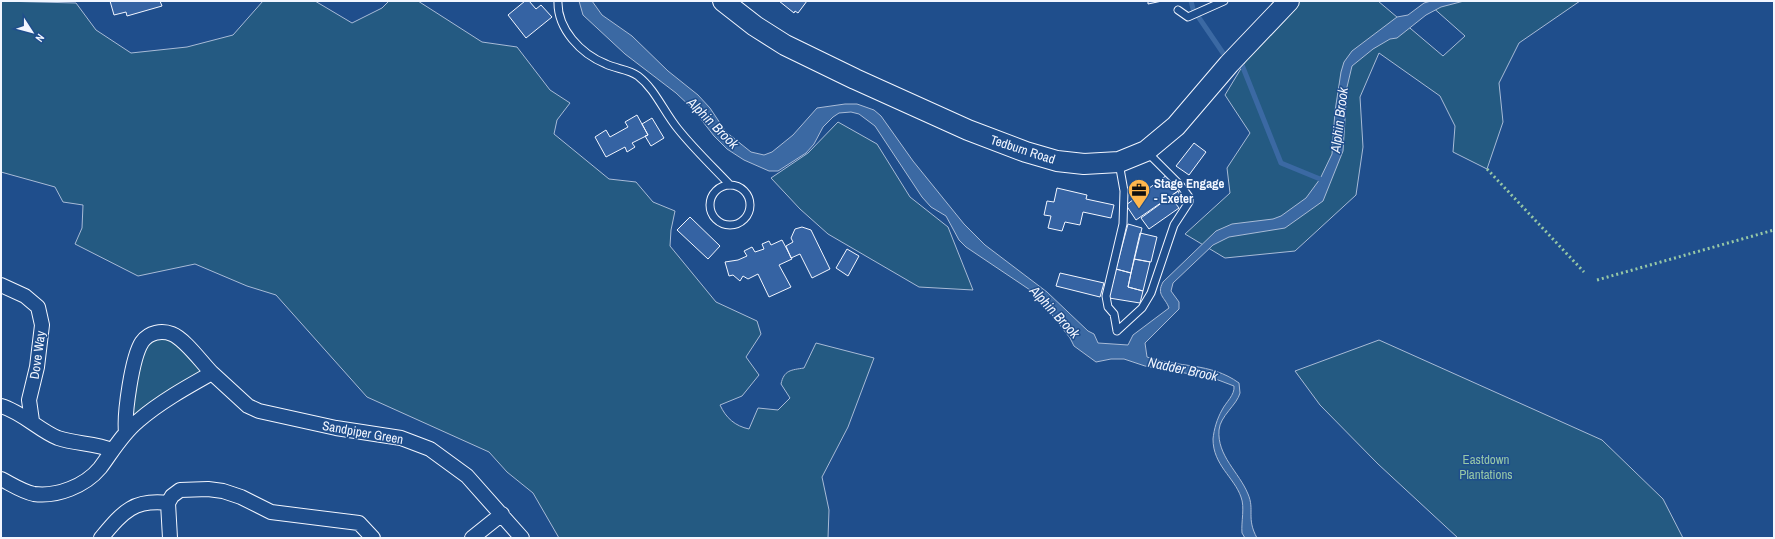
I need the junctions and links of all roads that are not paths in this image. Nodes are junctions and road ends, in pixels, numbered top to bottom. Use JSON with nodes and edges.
{"nodes":[{"id":1,"x":558,"y":1,"type":"edge"},
{"id":2,"x":723,"y":1,"type":"edge"},
{"id":3,"x":1224,"y":1,"type":"edge"},
{"id":4,"x":1290,"y":1,"type":"edge"},
{"id":5,"x":1178,"y":10,"type":"dead end"},
{"id":6,"x":1146,"y":151,"type":"junction"},
{"id":7,"x":1119,"y":162,"type":"junction"},
{"id":8,"x":730,"y":185,"type":"junction"},
{"id":9,"x":1,"y":285,"type":"edge"},
{"id":10,"x":212,"y":373,"type":"junction"},
{"id":11,"x":1,"y":406,"type":"edge"},
{"id":12,"x":32,"y":421,"type":"junction"},
{"id":13,"x":126,"y":432,"type":"junction"},
{"id":14,"x":112,"y":450,"type":"junction"},
{"id":15,"x":1,"y":479,"type":"edge"},
{"id":16,"x":168,"y":503,"type":"junction"},
{"id":17,"x":502,"y":514,"type":"junction"},
{"id":18,"x":102,"y":538,"type":"edge"},
{"id":19,"x":170,"y":538,"type":"edge"},
{"id":20,"x":373,"y":538,"type":"edge"},
{"id":21,"x":472,"y":538,"type":"edge"},
{"id":22,"x":522,"y":538,"type":"edge"}],
"edges":[{"from":1,"to":8,"type":"lane"},
{"from":2,"to":7,"type":"street","name":"Tedburn Road"},
{"from":3,"to":5,"type":"lane"},
{"from":4,"to":6,"type":"street","name":"Tedburn Road"},
{"from":6,"to":7,"type":"street","name":"Tedburn Road"},
{"from":6,"to":7,"type":"lane"},
{"from":8,"to":8,"type":"lane"},
{"from":9,"to":12,"type":"street","name":"Dove Way"},
{"from":10,"to":13,"type":"street"},
{"from":10,"to":13,"type":"street","name":"Sandpiper Green"},
{"from":10,"to":17,"type":"street","name":"Sandpiper Green"},
{"from":11,"to":12,"type":"street"},
{"from":12,"to":14,"type":"street"},
{"from":13,"to":14,"type":"street"},
{"from":14,"to":15,"type":"street"},
{"from":16,"to":18,"type":"street"},
{"from":16,"to":19,"type":"street"},
{"from":16,"to":20,"type":"street"},
{"from":17,"to":21,"type":"street"},
{"from":17,"to":22,"type":"street","name":"Sandpiper Green"}]}
